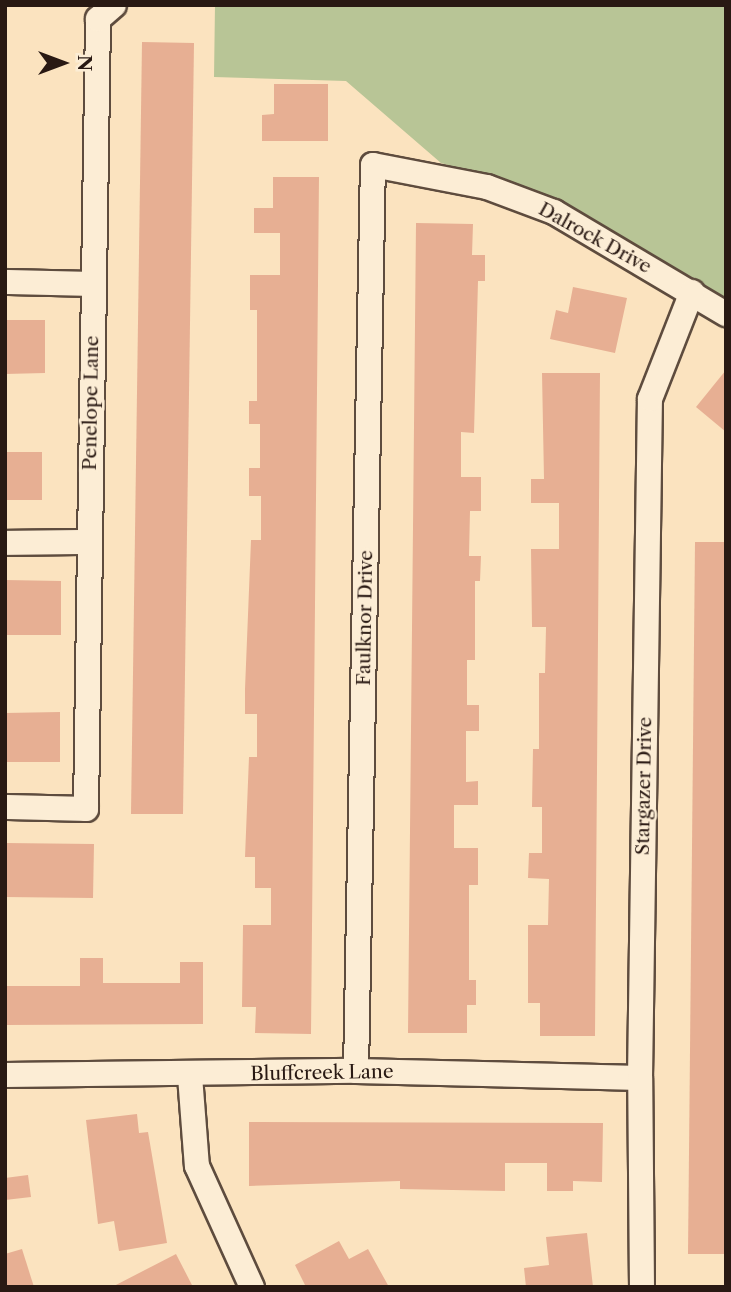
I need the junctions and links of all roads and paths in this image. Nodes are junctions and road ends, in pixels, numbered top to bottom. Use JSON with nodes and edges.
{"nodes":[{"id":1,"x":114,"y":5,"type":"edge"},
{"id":2,"x":373,"y":165,"type":"joint"},
{"id":3,"x":5,"y":282,"type":"edge"},
{"id":4,"x":92,"y":284,"type":"junction"},
{"id":5,"x":692,"y":292,"type":"junction"},
{"id":6,"x":726,"y":314,"type":"edge"},
{"id":7,"x":89,"y":542,"type":"junction"},
{"id":8,"x":5,"y":543,"type":"edge"},
{"id":9,"x":5,"y":807,"type":"edge"},
{"id":10,"x":356,"y":1070,"type":"junction"},
{"id":11,"x":5,"y":1075,"type":"edge"},
{"id":12,"x":190,"y":1076,"type":"junction"},
{"id":13,"x":640,"y":1078,"type":"junction"},
{"id":14,"x":252,"y":1287,"type":"edge"},
{"id":15,"x":642,"y":1287,"type":"edge"}],
"edges":[{"from":1,"to":4,"type":"street","name":"Penelope Lane"},
{"from":2,"to":5,"type":"street","name":"Dalrock Drive"},
{"from":2,"to":10,"type":"street","name":"Faulknor Drive"},
{"from":3,"to":4,"type":"street"},
{"from":4,"to":7,"type":"street","name":"Penelope Lane"},
{"from":5,"to":6,"type":"street","name":"Dalrock Drive"},
{"from":5,"to":13,"type":"street","name":"Stargazer Drive"},
{"from":7,"to":8,"type":"street"},
{"from":7,"to":9,"type":"street","name":"Penelope Lane"},
{"from":10,"to":12,"type":"street","name":"Bluffcreek Lane"},
{"from":10,"to":13,"type":"street","name":"Bluffcreek Lane"},
{"from":11,"to":12,"type":"street","name":"Bluffcreek Lane"},
{"from":12,"to":14,"type":"street"},
{"from":13,"to":15,"type":"street","name":"Stargazer Drive"}]}
